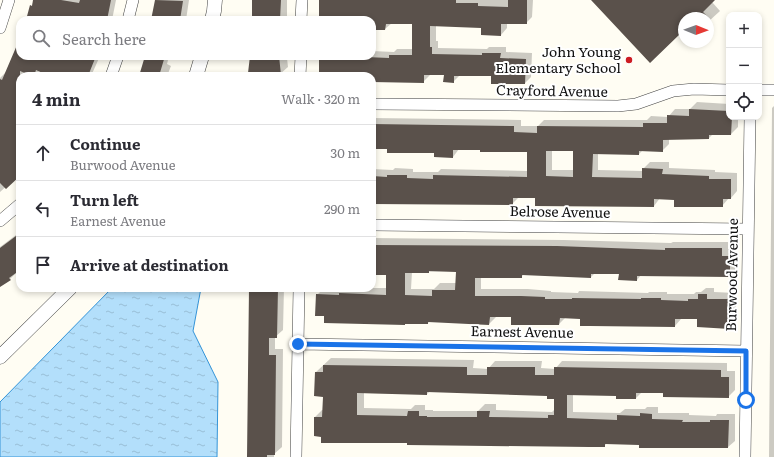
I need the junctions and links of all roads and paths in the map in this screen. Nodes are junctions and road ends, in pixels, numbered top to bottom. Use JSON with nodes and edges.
{"nodes":[{"id":1,"x":9,"y":0,"type":"edge"},
{"id":2,"x":133,"y":0,"type":"edge"},
{"id":3,"x":215,"y":0,"type":"edge"},
{"id":4,"x":302,"y":0,"type":"edge"},
{"id":5,"x":129,"y":16,"type":"edge"},
{"id":6,"x":213,"y":16,"type":"edge"},
{"id":7,"x":301,"y":16,"type":"edge"},
{"id":8,"x":0,"y":28,"type":"edge"},
{"id":9,"x":117,"y":60,"type":"edge"},
{"id":10,"x":201,"y":60,"type":"edge"},
{"id":11,"x":301,"y":60,"type":"edge"},
{"id":12,"x":112,"y":72,"type":"edge"},
{"id":13,"x":197,"y":72,"type":"edge"},
{"id":14,"x":300,"y":72,"type":"edge"},
{"id":15,"x":726,"y":90,"type":"edge"},
{"id":16,"x":762,"y":90,"type":"edge"},
{"id":17,"x":774,"y":90,"type":"edge"},
{"id":18,"x":376,"y":104,"type":"edge"},
{"id":19,"x":750,"y":120,"type":"edge"},
{"id":20,"x":16,"y":208,"type":"edge"},
{"id":21,"x":0,"y":222,"type":"edge"},
{"id":22,"x":376,"y":225,"type":"edge"},
{"id":23,"x":748,"y":229,"type":"junction"},
{"id":24,"x":66,"y":292,"type":"edge"},
{"id":25,"x":299,"y":292,"type":"edge"},
{"id":26,"x":298,"y":344,"type":"junction"},
{"id":27,"x":746,"y":351,"type":"junction"},
{"id":28,"x":0,"y":357,"type":"edge"},
{"id":29,"x":296,"y":457,"type":"edge"},
{"id":30,"x":746,"y":457,"type":"edge"}],
"edges":[{"from":1,"to":8,"type":"street"},
{"from":2,"to":5,"type":"street"},
{"from":3,"to":6,"type":"street"},
{"from":4,"to":7,"type":"street"},
{"from":9,"to":12,"type":"street"},
{"from":10,"to":13,"type":"street"},
{"from":11,"to":14,"type":"street"},
{"from":15,"to":18,"type":"street","name":"Crayford Avenue"},
{"from":16,"to":17,"type":"street"},
{"from":19,"to":23,"type":"street","name":"Burwood Avenue"},
{"from":20,"to":21,"type":"street"},
{"from":22,"to":23,"type":"street","name":"Belrose Avenue"},
{"from":23,"to":27,"type":"street","name":"Burwood Avenue"},
{"from":24,"to":28,"type":"street"},
{"from":25,"to":26,"type":"street"},
{"from":26,"to":27,"type":"street","name":"Earnest Avenue"},
{"from":26,"to":29,"type":"street"},
{"from":27,"to":30,"type":"street","name":"Burwood Avenue"}]}
